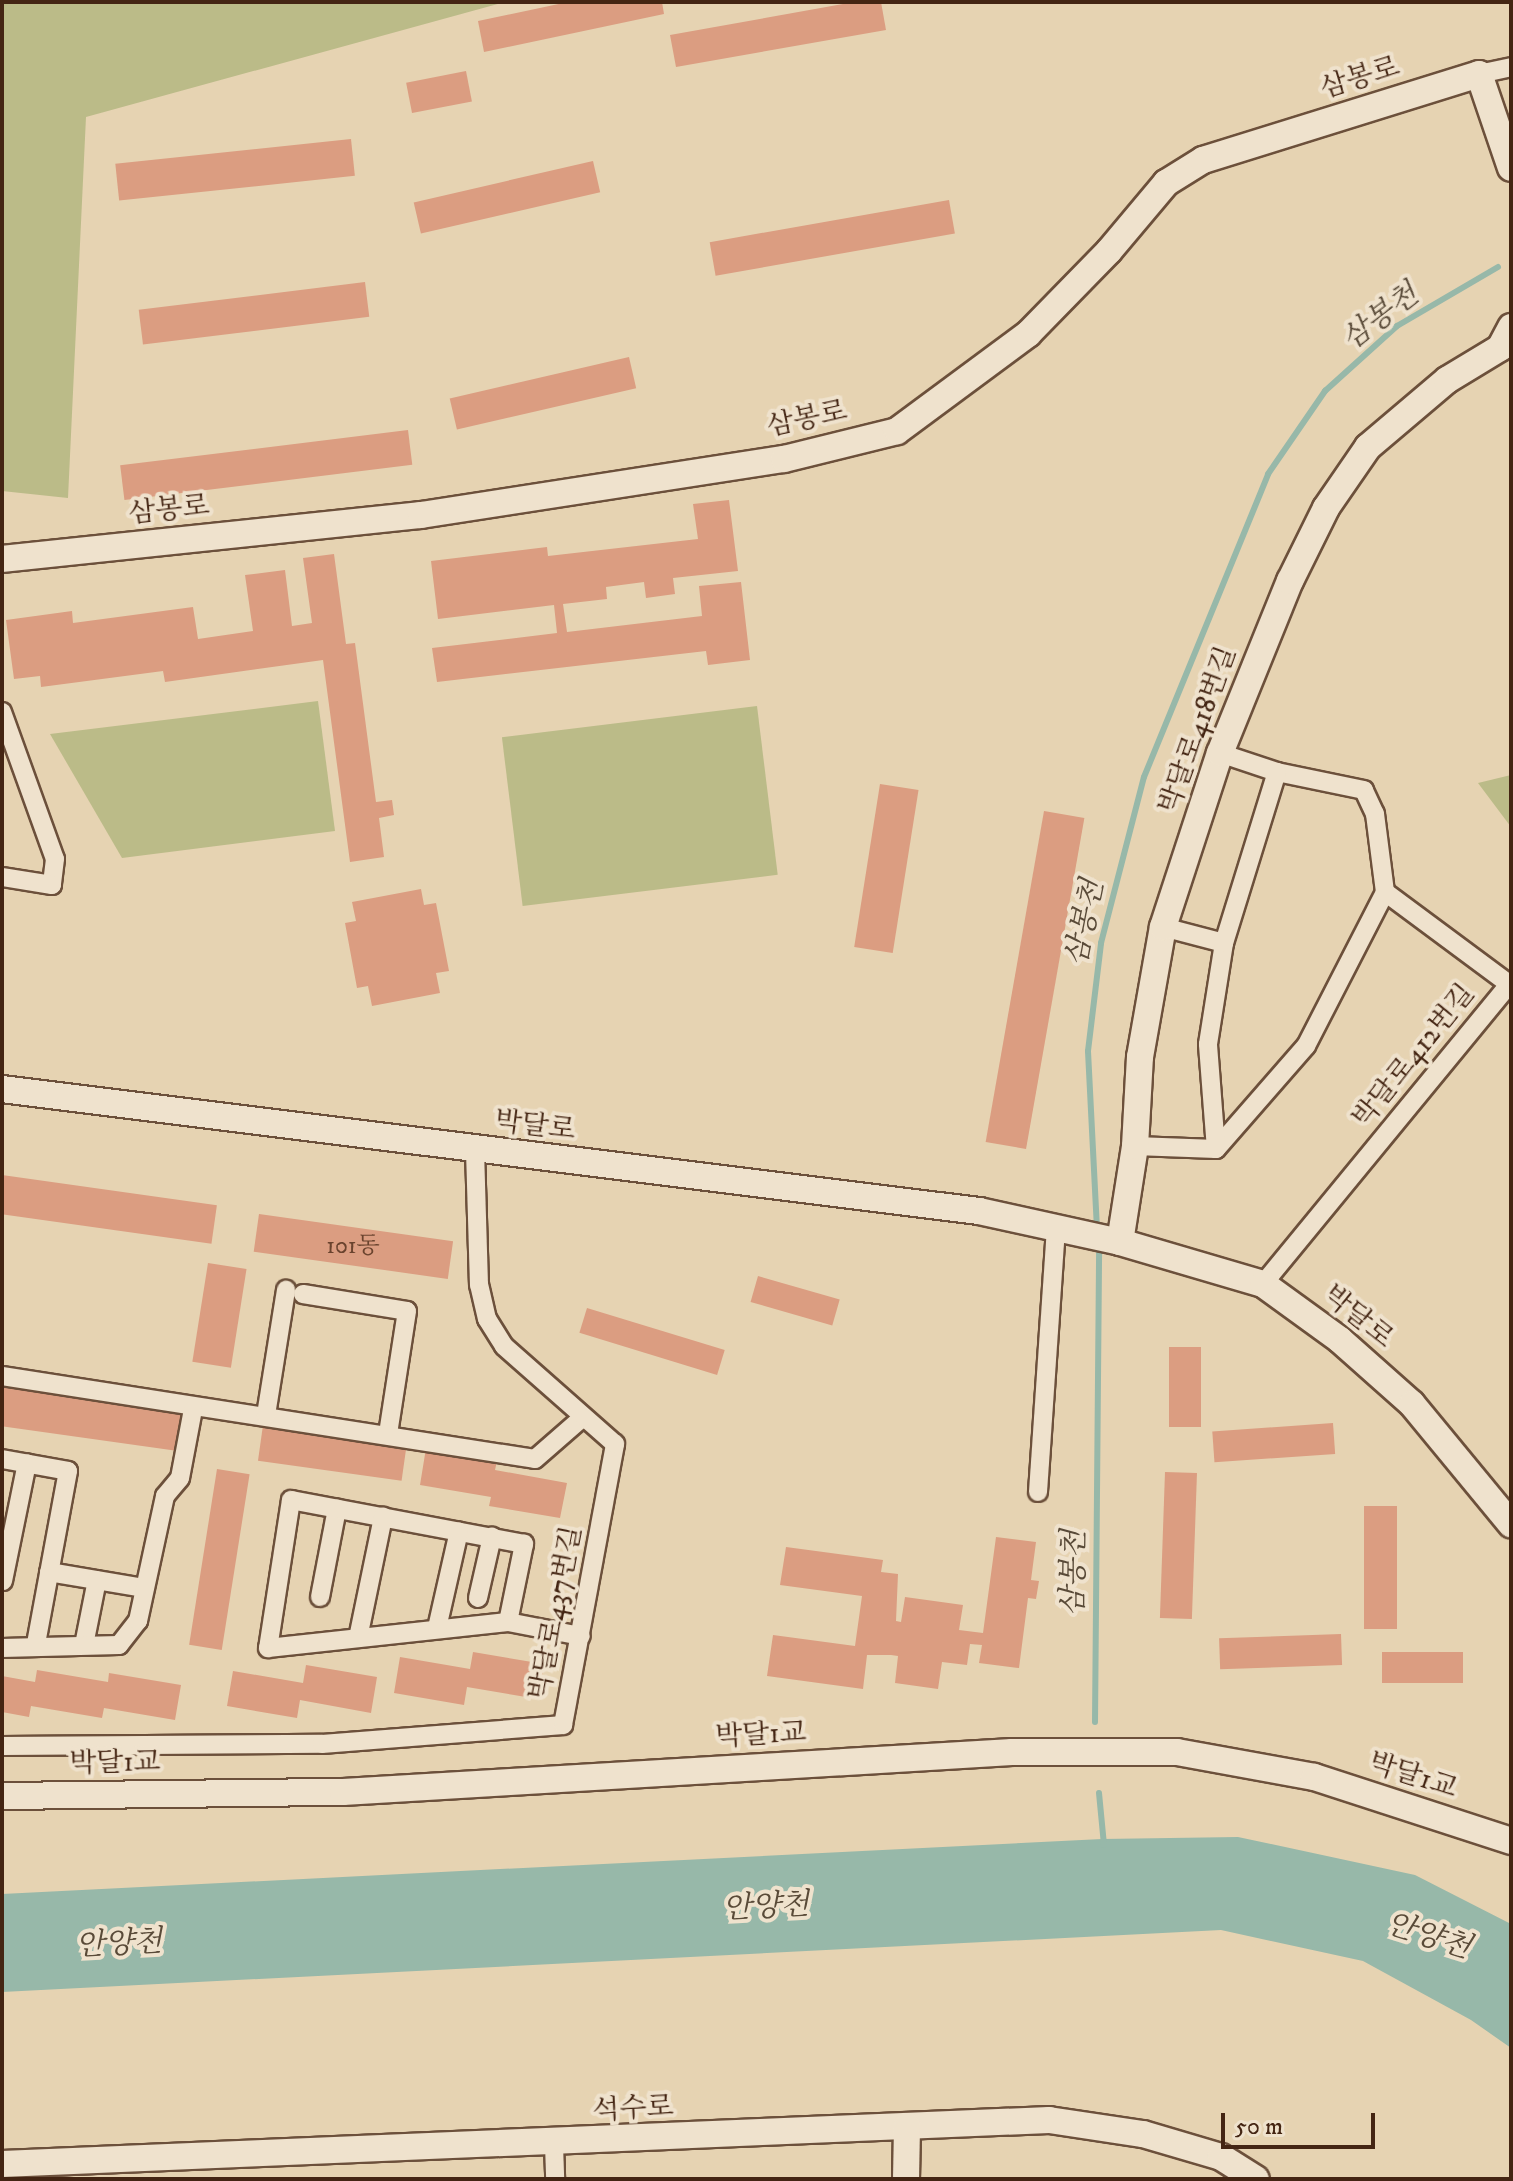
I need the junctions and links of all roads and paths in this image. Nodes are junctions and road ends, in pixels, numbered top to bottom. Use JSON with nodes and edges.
{"nodes":[{"id":1,"x":1511,"y":67,"type":"edge"},
{"id":2,"x":1479,"y":74,"type":"junction"},
{"id":3,"x":1511,"y":168,"type":"edge"},
{"id":4,"x":1511,"y":327,"type":"edge"},
{"id":5,"x":2,"y":559,"type":"edge"},
{"id":6,"x":2,"y":712,"type":"edge"},
{"id":7,"x":1220,"y":753,"type":"junction"},
{"id":8,"x":1277,"y":772,"type":"junction"},
{"id":9,"x":2,"y":877,"type":"edge"},
{"id":10,"x":1385,"y":892,"type":"junction"},
{"id":11,"x":1163,"y":927,"type":"junction"},
{"id":12,"x":1224,"y":943,"type":"junction"},
{"id":13,"x":2,"y":1089,"type":"edge"},
{"id":14,"x":1135,"y":1146,"type":"junction"},
{"id":15,"x":1216,"y":1149,"type":"junction"},
{"id":16,"x":475,"y":1151,"type":"junction"},
{"id":17,"x":1058,"y":1229,"type":"junction"},
{"id":18,"x":1116,"y":1241,"type":"junction"},
{"id":19,"x":1263,"y":1284,"type":"junction"},
{"id":20,"x":2,"y":1376,"type":"edge"},
{"id":21,"x":193,"y":1409,"type":"junction"},
{"id":22,"x":266,"y":1415,"type":"junction"},
{"id":23,"x":582,"y":1418,"type":"junction"},
{"id":24,"x":388,"y":1434,"type":"junction"},
{"id":25,"x":2,"y":1459,"type":"edge"},
{"id":26,"x":27,"y":1463,"type":"junction"},
{"id":27,"x":1038,"y":1492,"type":"dead end"},
{"id":28,"x":337,"y":1509,"type":"junction"},
{"id":29,"x":383,"y":1517,"type":"junction"},
{"id":30,"x":1511,"y":1524,"type":"edge"},
{"id":31,"x":459,"y":1531,"type":"junction"},
{"id":32,"x":492,"y":1537,"type":"junction"},
{"id":33,"x":49,"y":1572,"type":"junction"},
{"id":34,"x":97,"y":1580,"type":"junction"},
{"id":35,"x":3,"y":1581,"type":"edge"},
{"id":36,"x":145,"y":1588,"type":"junction"},
{"id":37,"x":320,"y":1597,"type":"dead end"},
{"id":38,"x":478,"y":1598,"type":"dead end"},
{"id":39,"x":508,"y":1622,"type":"junction"},
{"id":40,"x":437,"y":1628,"type":"junction"},
{"id":41,"x":581,"y":1636,"type":"junction"},
{"id":42,"x":358,"y":1638,"type":"junction"},
{"id":43,"x":36,"y":1644,"type":"junction"},
{"id":44,"x":84,"y":1645,"type":"junction"},
{"id":45,"x":2,"y":1648,"type":"edge"},
{"id":46,"x":2,"y":1746,"type":"edge"},
{"id":47,"x":2,"y":1796,"type":"edge"},
{"id":48,"x":1511,"y":1841,"type":"edge"},
{"id":49,"x":907,"y":2126,"type":"junction"},
{"id":50,"x":554,"y":2145,"type":"junction"},
{"id":51,"x":6,"y":2169,"type":"edge"},
{"id":52,"x":555,"y":2179,"type":"edge"},
{"id":53,"x":906,"y":2179,"type":"edge"},
{"id":54,"x":1256,"y":2179,"type":"edge"}],
"edges":[{"from":1,"to":2,"type":"street","name":"삼봉로"},
{"from":2,"to":3,"type":"street"},
{"from":2,"to":5,"type":"street","name":"삼봉로"},
{"from":4,"to":7,"type":"street","name":"박달로418번길"},
{"from":6,"to":9,"type":"street"},
{"from":7,"to":8,"type":"street"},
{"from":7,"to":11,"type":"street","name":"박달로418번길"},
{"from":8,"to":10,"type":"street"},
{"from":8,"to":12,"type":"street"},
{"from":10,"to":15,"type":"street"},
{"from":10,"to":19,"type":"street","name":"박달로412번길"},
{"from":11,"to":12,"type":"street"},
{"from":11,"to":14,"type":"street","name":"박달로418번길"},
{"from":12,"to":15,"type":"street"},
{"from":13,"to":16,"type":"street","name":"박달로"},
{"from":14,"to":15,"type":"street"},
{"from":14,"to":18,"type":"street","name":"박달로418번길"},
{"from":16,"to":17,"type":"street","name":"박달로"},
{"from":16,"to":23,"type":"street","name":"박달로437번길"},
{"from":17,"to":18,"type":"street","name":"박달로"},
{"from":17,"to":27,"type":"street"},
{"from":18,"to":19,"type":"street","name":"박달로"},
{"from":19,"to":30,"type":"street","name":"박달로"},
{"from":20,"to":21,"type":"street"},
{"from":21,"to":22,"type":"street"},
{"from":21,"to":36,"type":"street"},
{"from":22,"to":24,"type":"street"},
{"from":22,"to":24,"type":"street"},
{"from":23,"to":24,"type":"street"},
{"from":23,"to":41,"type":"street","name":"박달로437번길"},
{"from":25,"to":26,"type":"street"},
{"from":26,"to":33,"type":"street"},
{"from":26,"to":35,"type":"street"},
{"from":28,"to":29,"type":"street"},
{"from":28,"to":37,"type":"street"},
{"from":28,"to":42,"type":"street"},
{"from":29,"to":31,"type":"street"},
{"from":29,"to":42,"type":"street"},
{"from":31,"to":32,"type":"street"},
{"from":31,"to":40,"type":"street"},
{"from":32,"to":38,"type":"street"},
{"from":32,"to":39,"type":"street"},
{"from":33,"to":34,"type":"street"},
{"from":33,"to":43,"type":"street"},
{"from":34,"to":36,"type":"street"},
{"from":34,"to":44,"type":"street"},
{"from":36,"to":44,"type":"street"},
{"from":39,"to":40,"type":"street"},
{"from":39,"to":41,"type":"street"},
{"from":40,"to":42,"type":"street"},
{"from":41,"to":46,"type":"street","name":"박달로437번길"},
{"from":43,"to":44,"type":"street"},
{"from":43,"to":45,"type":"street"},
{"from":47,"to":48,"type":"street","name":"박달1교"},
{"from":49,"to":50,"type":"street","name":"석수로"},
{"from":49,"to":53,"type":"street"},
{"from":49,"to":54,"type":"street","name":"석수로"},
{"from":50,"to":51,"type":"street","name":"석수로"},
{"from":50,"to":52,"type":"street"}]}
